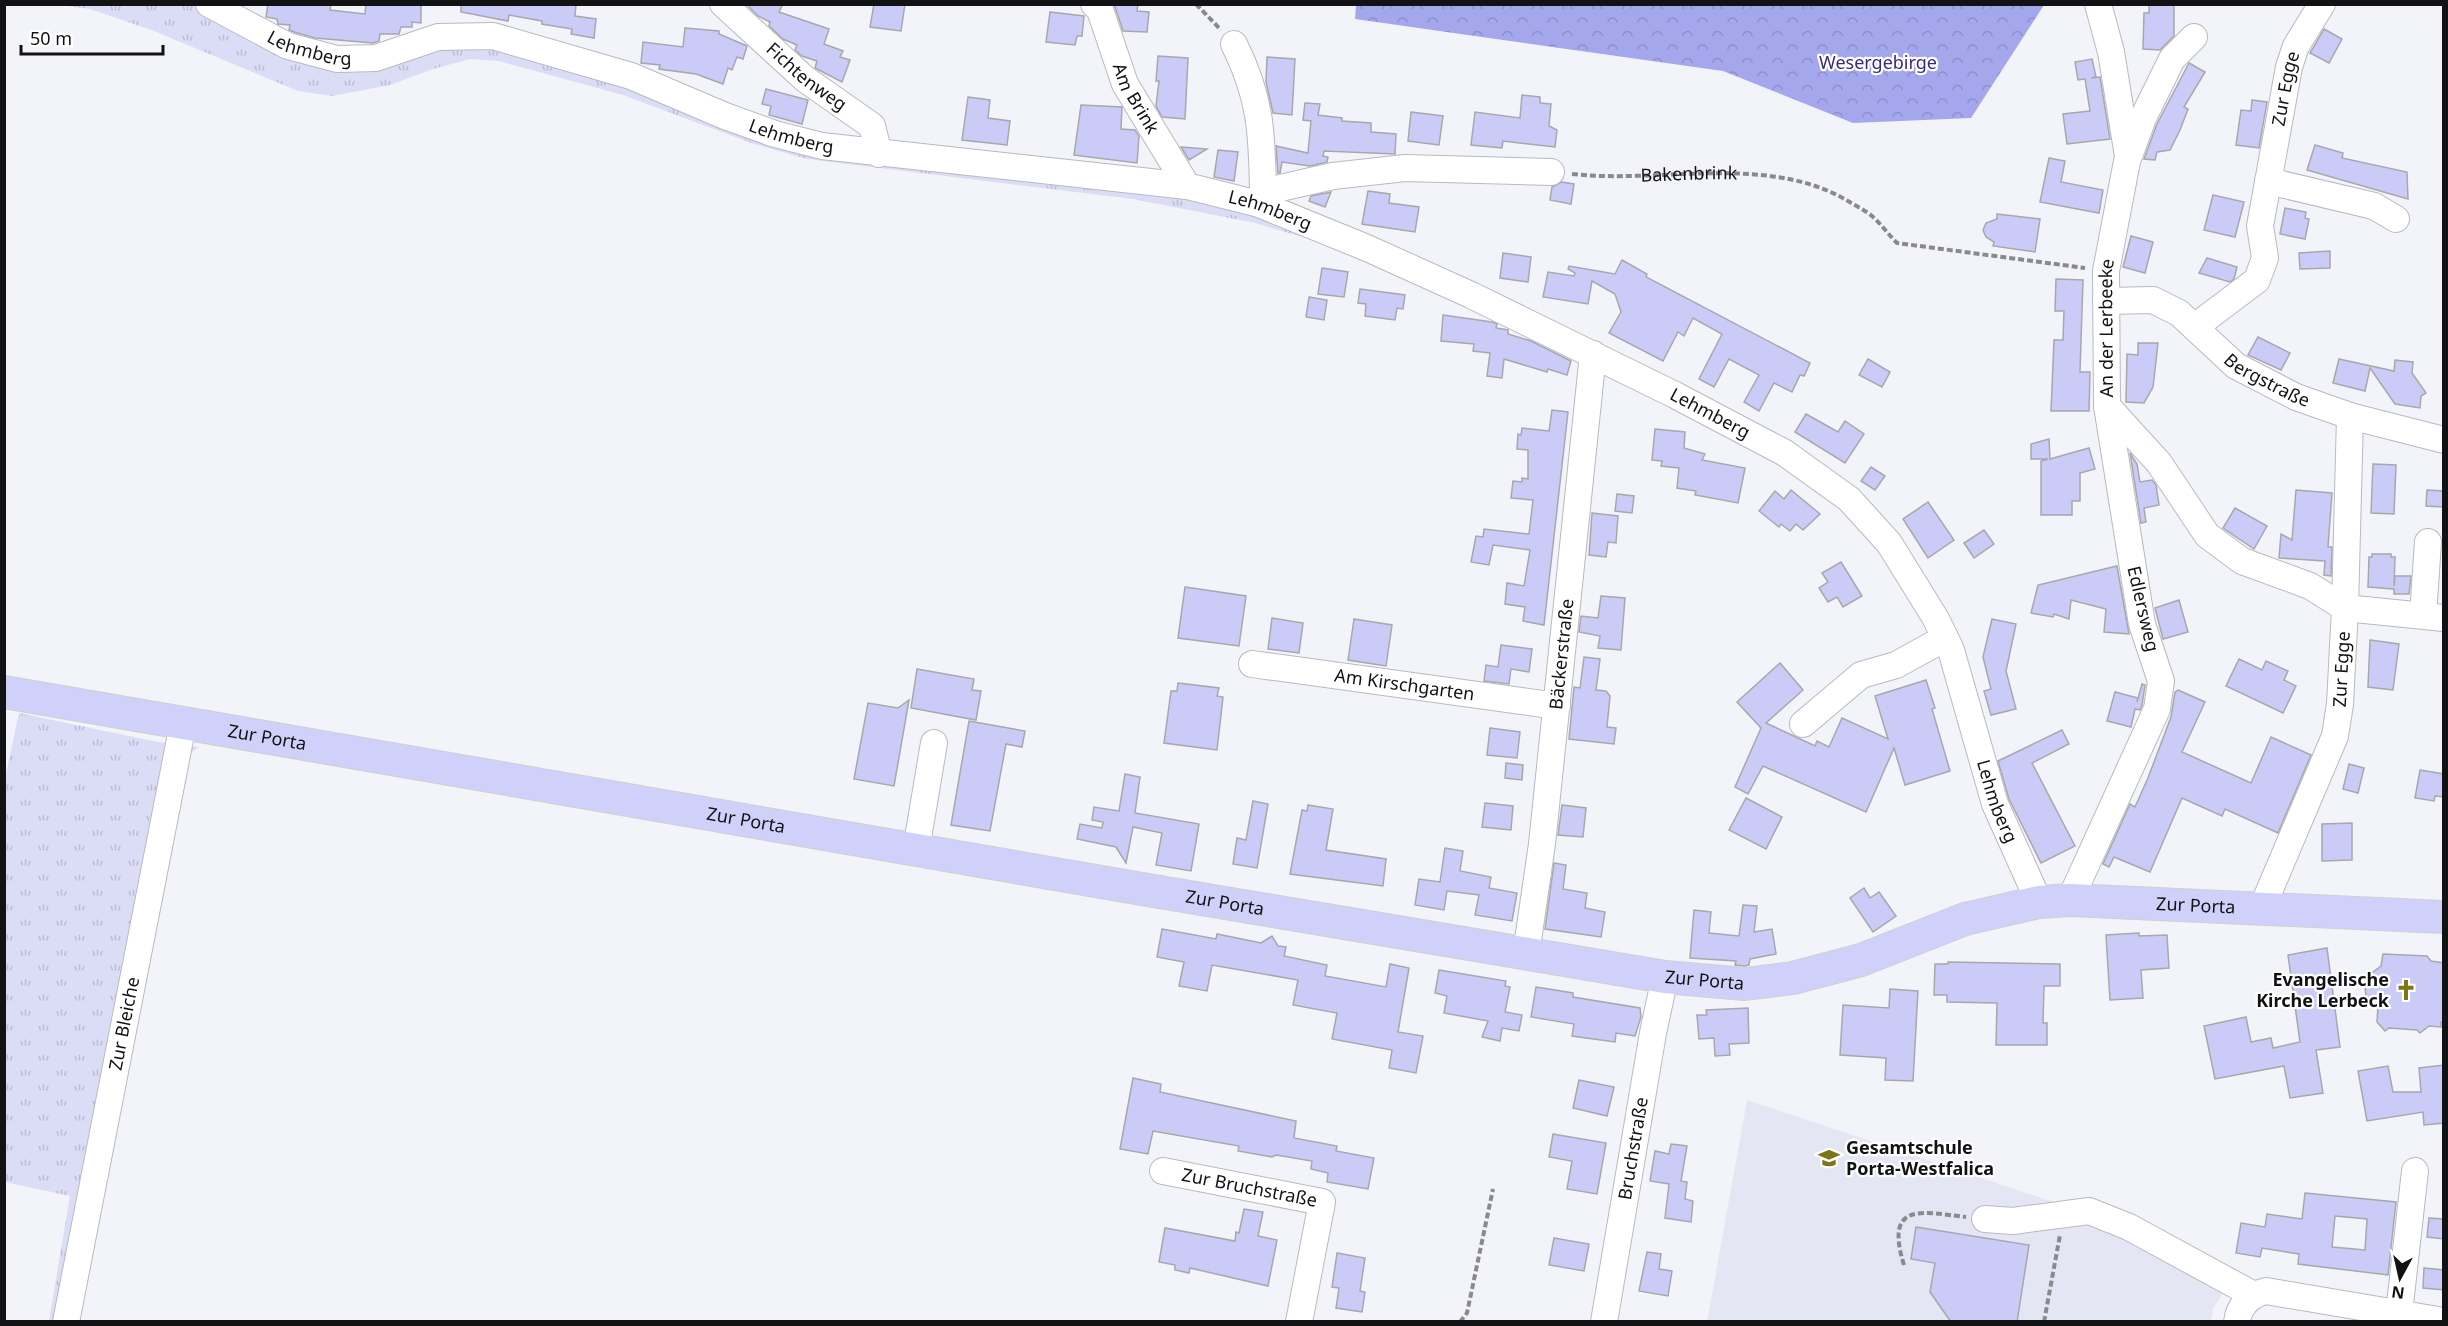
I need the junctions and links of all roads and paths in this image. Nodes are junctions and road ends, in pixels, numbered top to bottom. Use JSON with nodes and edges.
{"nodes":[{"id":1,"x":209,"y":4,"type":"edge"},
{"id":2,"x":723,"y":4,"type":"edge"},
{"id":3,"x":1094,"y":4,"type":"edge"},
{"id":4,"x":1196,"y":4,"type":"edge"},
{"id":5,"x":2098,"y":4,"type":"edge"},
{"id":6,"x":2322,"y":4,"type":"edge"},
{"id":7,"x":2194,"y":37,"type":"dead end"},
{"id":8,"x":1234,"y":44,"type":"joint"},
{"id":9,"x":879,"y":154,"type":"junction"},
{"id":10,"x":2128,"y":156,"type":"junction"},
{"id":11,"x":1551,"y":172,"type":"joint"},
{"id":12,"x":2268,"y":181,"type":"junction"},
{"id":13,"x":1187,"y":186,"type":"junction"},
{"id":14,"x":1261,"y":198,"type":"junction"},
{"id":15,"x":2396,"y":219,"type":"dead end"},
{"id":16,"x":2106,"y":271,"type":"junction"},
{"id":17,"x":2106,"y":301,"type":"junction"},
{"id":18,"x":2196,"y":326,"type":"junction"},
{"id":19,"x":1593,"y":354,"type":"junction"},
{"id":20,"x":2107,"y":406,"type":"junction"},
{"id":21,"x":2350,"y":416,"type":"junction"},
{"id":22,"x":2444,"y":440,"type":"edge"},
{"id":23,"x":2428,"y":542,"type":"dead end"},
{"id":24,"x":2345,"y":608,"type":"junction"},
{"id":25,"x":2433,"y":616,"type":"edge"},
{"id":26,"x":1945,"y":638,"type":"junction"},
{"id":27,"x":1252,"y":664,"type":"dead end"},
{"id":28,"x":4,"y":692,"type":"edge"},
{"id":29,"x":1557,"y":706,"type":"junction"},
{"id":30,"x":183,"y":724,"type":"junction"},
{"id":31,"x":1803,"y":724,"type":"dead end"},
{"id":32,"x":934,"y":743,"type":"dead end"},
{"id":33,"x":916,"y":850,"type":"junction"},
{"id":34,"x":2070,"y":900,"type":"junction"},
{"id":35,"x":2039,"y":902,"type":"junction"},
{"id":36,"x":2262,"y":908,"type":"junction"},
{"id":37,"x":2444,"y":917,"type":"edge"},
{"id":38,"x":1526,"y":954,"type":"junction"},
{"id":39,"x":1665,"y":977,"type":"junction"},
{"id":40,"x":1163,"y":1171,"type":"dead end"},
{"id":41,"x":2415,"y":1172,"type":"dead end"},
{"id":42,"x":1493,"y":1189,"type":"dead end"},
{"id":43,"x":2064,"y":1214,"type":"junction"},
{"id":44,"x":1985,"y":1219,"type":"joint"},
{"id":45,"x":1904,"y":1265,"type":"dead end"},
{"id":46,"x":2252,"y":1294,"type":"junction"},
{"id":47,"x":2399,"y":1313,"type":"junction"},
{"id":48,"x":2444,"y":1321,"type":"edge"},
{"id":49,"x":66,"y":1322,"type":"edge"},
{"id":50,"x":1299,"y":1322,"type":"edge"},
{"id":51,"x":1460,"y":1322,"type":"edge"},
{"id":52,"x":1604,"y":1322,"type":"edge"},
{"id":53,"x":2044,"y":1322,"type":"edge"},
{"id":54,"x":2237,"y":1322,"type":"edge"}],
"edges":[{"from":1,"to":9,"type":"street","name":"Lehmberg"},
{"from":2,"to":9,"type":"street","name":"Fichtenweg"},
{"from":3,"to":13,"type":"street","name":"Am Brink"},
{"from":4,"to":8,"type":"path"},
{"from":5,"to":10,"type":"street","name":"An der Lerbeeke"},
{"from":6,"to":12,"type":"street","name":"Zur Egge"},
{"from":7,"to":10,"type":"street"},
{"from":8,"to":14,"type":"street"},
{"from":9,"to":13,"type":"street","name":"Lehmberg"},
{"from":10,"to":16,"type":"street","name":"An der Lerbeeke"},
{"from":11,"to":14,"type":"street"},
{"from":11,"to":16,"type":"path","name":"Bakenbrink"},
{"from":12,"to":15,"type":"street"},
{"from":12,"to":18,"type":"street","name":"Zur Egge"},
{"from":13,"to":14,"type":"street","name":"Lehmberg"},
{"from":14,"to":19,"type":"street","name":"Lehmberg"},
{"from":16,"to":17,"type":"street","name":"An der Lerbeeke"},
{"from":17,"to":18,"type":"street","name":"Bergstraße"},
{"from":17,"to":20,"type":"street","name":"An der Lerbeeke"},
{"from":18,"to":21,"type":"street","name":"Bergstraße"},
{"from":19,"to":26,"type":"street","name":"Lehmberg"},
{"from":19,"to":29,"type":"street","name":"Bäckerstraße"},
{"from":20,"to":24,"type":"street","name":"An der Lerbeeke"},
{"from":20,"to":34,"type":"street","name":"Edlersweg"},
{"from":21,"to":22,"type":"street","name":"Bergstraße"},
{"from":21,"to":24,"type":"street","name":"Zur Egge"},
{"from":23,"to":25,"type":"street"},
{"from":24,"to":25,"type":"street"},
{"from":24,"to":36,"type":"street","name":"Zur Egge"},
{"from":26,"to":31,"type":"street"},
{"from":26,"to":35,"type":"street","name":"Lehmberg"},
{"from":27,"to":29,"type":"street","name":"Am Kirschgarten"},
{"from":28,"to":30,"type":"main road","name":"Zur Porta"},
{"from":29,"to":38,"type":"street","name":"Bäckerstraße"},
{"from":30,"to":33,"type":"main road","name":"Zur Porta"},
{"from":30,"to":49,"type":"street","name":"Zur Bleiche"},
{"from":32,"to":33,"type":"street"},
{"from":33,"to":38,"type":"main road","name":"Zur Porta"},
{"from":34,"to":35,"type":"main road","name":"Zur Porta"},
{"from":34,"to":36,"type":"main road","name":"Zur Porta"},
{"from":35,"to":39,"type":"main road","name":"Zur Porta"},
{"from":36,"to":37,"type":"main road","name":"Zur Porta"},
{"from":38,"to":39,"type":"main road","name":"Zur Porta"},
{"from":39,"to":52,"type":"street","name":"Bruchstraße"},
{"from":40,"to":50,"type":"street","name":"Zur Bruchstraße"},
{"from":41,"to":47,"type":"street"},
{"from":42,"to":51,"type":"path"},
{"from":43,"to":44,"type":"street"},
{"from":43,"to":46,"type":"street"},
{"from":43,"to":53,"type":"path"},
{"from":44,"to":45,"type":"path"},
{"from":46,"to":47,"type":"street"},
{"from":46,"to":54,"type":"street"},
{"from":47,"to":48,"type":"street"}]}
